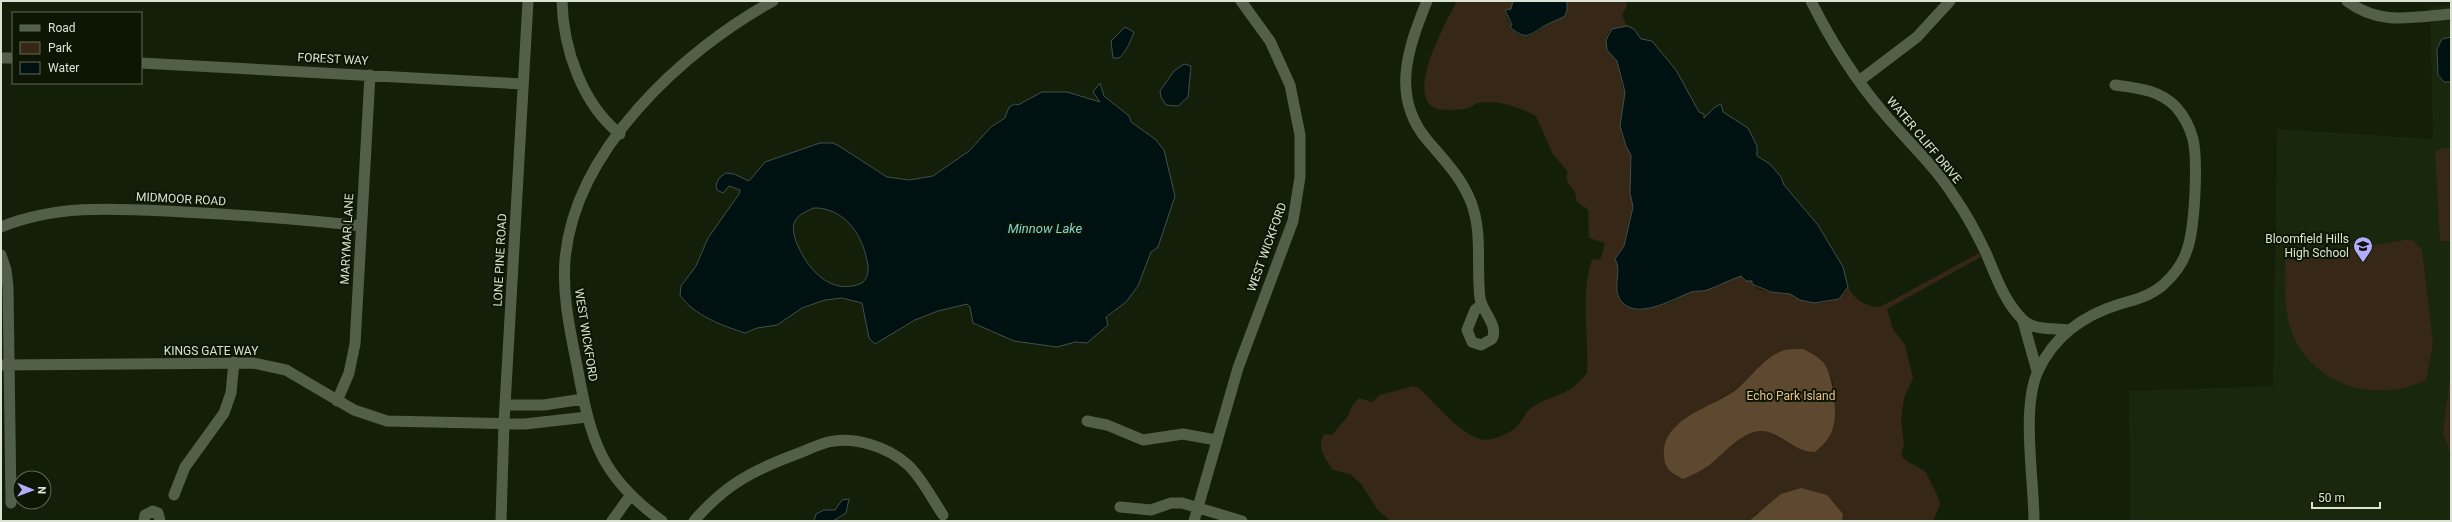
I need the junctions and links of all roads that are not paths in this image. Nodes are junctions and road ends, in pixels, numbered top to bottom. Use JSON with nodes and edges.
{"nodes":[{"id":1,"x":528,"y":1,"type":"edge"},
{"id":2,"x":562,"y":1,"type":"edge"},
{"id":3,"x":773,"y":1,"type":"edge"},
{"id":4,"x":1241,"y":1,"type":"edge"},
{"id":5,"x":1426,"y":1,"type":"edge"},
{"id":6,"x":1811,"y":1,"type":"edge"},
{"id":7,"x":1950,"y":1,"type":"edge"},
{"id":8,"x":2347,"y":1,"type":"edge"},
{"id":9,"x":2451,"y":14,"type":"edge"},
{"id":10,"x":1,"y":58,"type":"edge"},
{"id":11,"x":12,"y":58,"type":"edge"},
{"id":12,"x":142,"y":63,"type":"edge"},
{"id":13,"x":370,"y":75,"type":"junction"},
{"id":14,"x":1859,"y":81,"type":"junction"},
{"id":15,"x":523,"y":84,"type":"junction"},
{"id":16,"x":2115,"y":86,"type":"dead end"},
{"id":17,"x":620,"y":134,"type":"junction"},
{"id":18,"x":361,"y":226,"type":"junction"},
{"id":19,"x":1,"y":227,"type":"edge"},
{"id":20,"x":1,"y":255,"type":"edge"},
{"id":21,"x":1481,"y":305,"type":"dead end"},
{"id":22,"x":2023,"y":321,"type":"junction"},
{"id":23,"x":2068,"y":330,"type":"junction"},
{"id":24,"x":234,"y":362,"type":"junction"},
{"id":25,"x":6,"y":365,"type":"edge"},
{"id":26,"x":2037,"y":372,"type":"junction"},
{"id":27,"x":583,"y":399,"type":"junction"},
{"id":28,"x":337,"y":401,"type":"junction"},
{"id":29,"x":565,"y":402,"type":"junction"},
{"id":30,"x":505,"y":405,"type":"junction"},
{"id":31,"x":587,"y":417,"type":"junction"},
{"id":32,"x":568,"y":420,"type":"junction"},
{"id":33,"x":1087,"y":421,"type":"dead end"},
{"id":34,"x":504,"y":423,"type":"junction"},
{"id":35,"x":1216,"y":440,"type":"junction"},
{"id":36,"x":174,"y":495,"type":"dead end"},
{"id":37,"x":630,"y":496,"type":"junction"},
{"id":38,"x":11,"y":503,"type":"dead end"},
{"id":39,"x":1120,"y":507,"type":"dead end"},
{"id":40,"x":1198,"y":508,"type":"junction"},
{"id":41,"x":943,"y":515,"type":"dead end"},
{"id":42,"x":144,"y":521,"type":"edge"},
{"id":43,"x":160,"y":521,"type":"edge"},
{"id":44,"x":501,"y":521,"type":"edge"},
{"id":45,"x":612,"y":521,"type":"edge"},
{"id":46,"x":662,"y":521,"type":"edge"},
{"id":47,"x":694,"y":521,"type":"edge"},
{"id":48,"x":1194,"y":521,"type":"edge"},
{"id":49,"x":1242,"y":521,"type":"edge"},
{"id":50,"x":2034,"y":521,"type":"edge"}],
"edges":[{"from":1,"to":15,"type":"street","name":"LONE PINE ROAD"},
{"from":2,"to":17,"type":"street"},
{"from":3,"to":17,"type":"street","name":"WEST WICKFORD"},
{"from":4,"to":35,"type":"street","name":"WEST WICKFORD"},
{"from":5,"to":21,"type":"street"},
{"from":6,"to":14,"type":"street","name":"WATER CLIFF DRIVE"},
{"from":7,"to":14,"type":"street"},
{"from":8,"to":9,"type":"street"},
{"from":10,"to":11,"type":"street"},
{"from":12,"to":13,"type":"street","name":"FOREST WAY"},
{"from":13,"to":15,"type":"street","name":"FOREST WAY"},
{"from":13,"to":18,"type":"street","name":"MARYMAR LANE"},
{"from":14,"to":22,"type":"street","name":"WATER CLIFF DRIVE"},
{"from":15,"to":30,"type":"street","name":"LONE PINE ROAD"},
{"from":16,"to":23,"type":"street"},
{"from":17,"to":27,"type":"street","name":"WEST WICKFORD"},
{"from":18,"to":19,"type":"street","name":"MIDMOOR ROAD"},
{"from":18,"to":28,"type":"street","name":"MARYMAR LANE"},
{"from":20,"to":25,"type":"street"},
{"from":22,"to":23,"type":"street"},
{"from":22,"to":26,"type":"street"},
{"from":23,"to":26,"type":"street"},
{"from":24,"to":25,"type":"street","name":"KINGS GATE WAY"},
{"from":24,"to":28,"type":"street","name":"KINGS GATE WAY"},
{"from":24,"to":36,"type":"street"},
{"from":25,"to":38,"type":"street"},
{"from":26,"to":50,"type":"street"},
{"from":27,"to":29,"type":"street"},
{"from":27,"to":31,"type":"street","name":"WEST WICKFORD"},
{"from":28,"to":34,"type":"street","name":"KINGS GATE WAY"},
{"from":29,"to":30,"type":"street"},
{"from":29,"to":32,"type":"street"},
{"from":30,"to":34,"type":"street","name":"LONE PINE ROAD"},
{"from":31,"to":32,"type":"street","name":"KINGS GATE WAY"},
{"from":31,"to":37,"type":"street","name":"WEST WICKFORD"},
{"from":32,"to":34,"type":"street","name":"KINGS GATE WAY"},
{"from":33,"to":35,"type":"street"},
{"from":34,"to":44,"type":"street","name":"LONE PINE ROAD"},
{"from":35,"to":40,"type":"street","name":"WEST WICKFORD"},
{"from":37,"to":45,"type":"street"},
{"from":37,"to":46,"type":"street","name":"WEST WICKFORD"},
{"from":39,"to":40,"type":"street"},
{"from":40,"to":48,"type":"street","name":"WEST WICKFORD"},
{"from":40,"to":49,"type":"street"},
{"from":41,"to":47,"type":"street"},
{"from":42,"to":43,"type":"street"}]}
